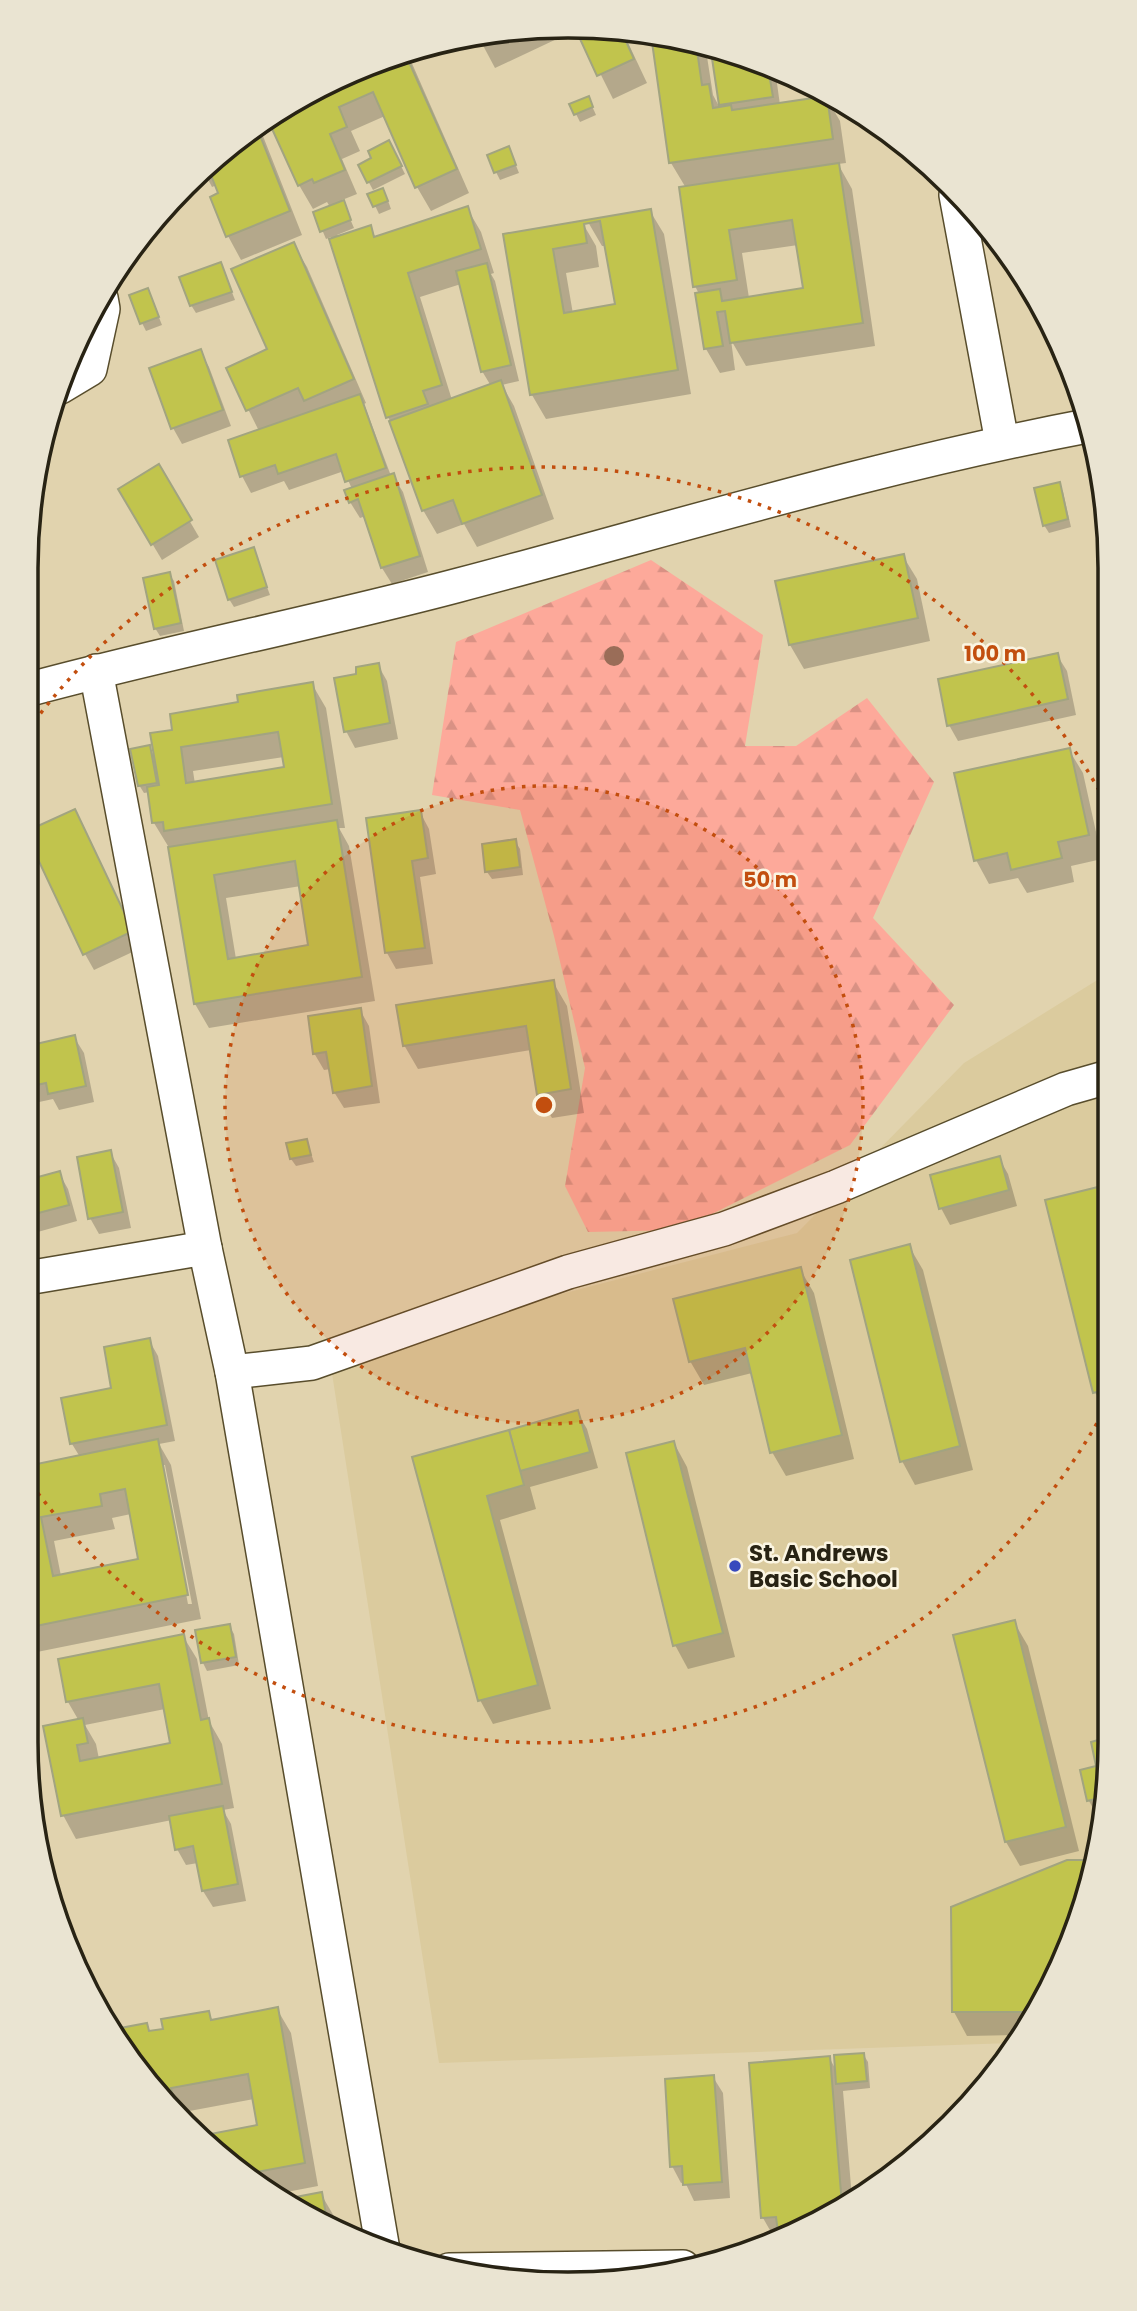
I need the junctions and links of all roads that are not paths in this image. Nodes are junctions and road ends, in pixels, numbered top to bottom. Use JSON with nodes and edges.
{"nodes":[{"id":1,"x":959,"y":211,"type":"edge"},
{"id":2,"x":101,"y":320,"type":"edge"},
{"id":3,"x":74,"y":378,"type":"edge"},
{"id":4,"x":1079,"y":428,"type":"edge"},
{"id":5,"x":1002,"y":442,"type":"junction"},
{"id":6,"x":96,"y":671,"type":"junction"},
{"id":7,"x":38,"y":687,"type":"edge"},
{"id":8,"x":1098,"y":1080,"type":"edge"},
{"id":9,"x":205,"y":1248,"type":"junction"},
{"id":10,"x":38,"y":1276,"type":"edge"},
{"id":11,"x":232,"y":1372,"type":"junction"},
{"id":12,"x":381,"y":2238,"type":"edge"},
{"id":13,"x":641,"y":2268,"type":"edge"},
{"id":14,"x":513,"y":2269,"type":"edge"}],
"edges":[{"from":1,"to":5,"type":"street"},
{"from":2,"to":3,"type":"street"},
{"from":4,"to":5,"type":"street"},
{"from":5,"to":6,"type":"street"},
{"from":6,"to":7,"type":"street"},
{"from":6,"to":9,"type":"street"},
{"from":8,"to":11,"type":"street"},
{"from":9,"to":10,"type":"street"},
{"from":9,"to":11,"type":"street"},
{"from":11,"to":12,"type":"street"},
{"from":13,"to":14,"type":"street"}]}
